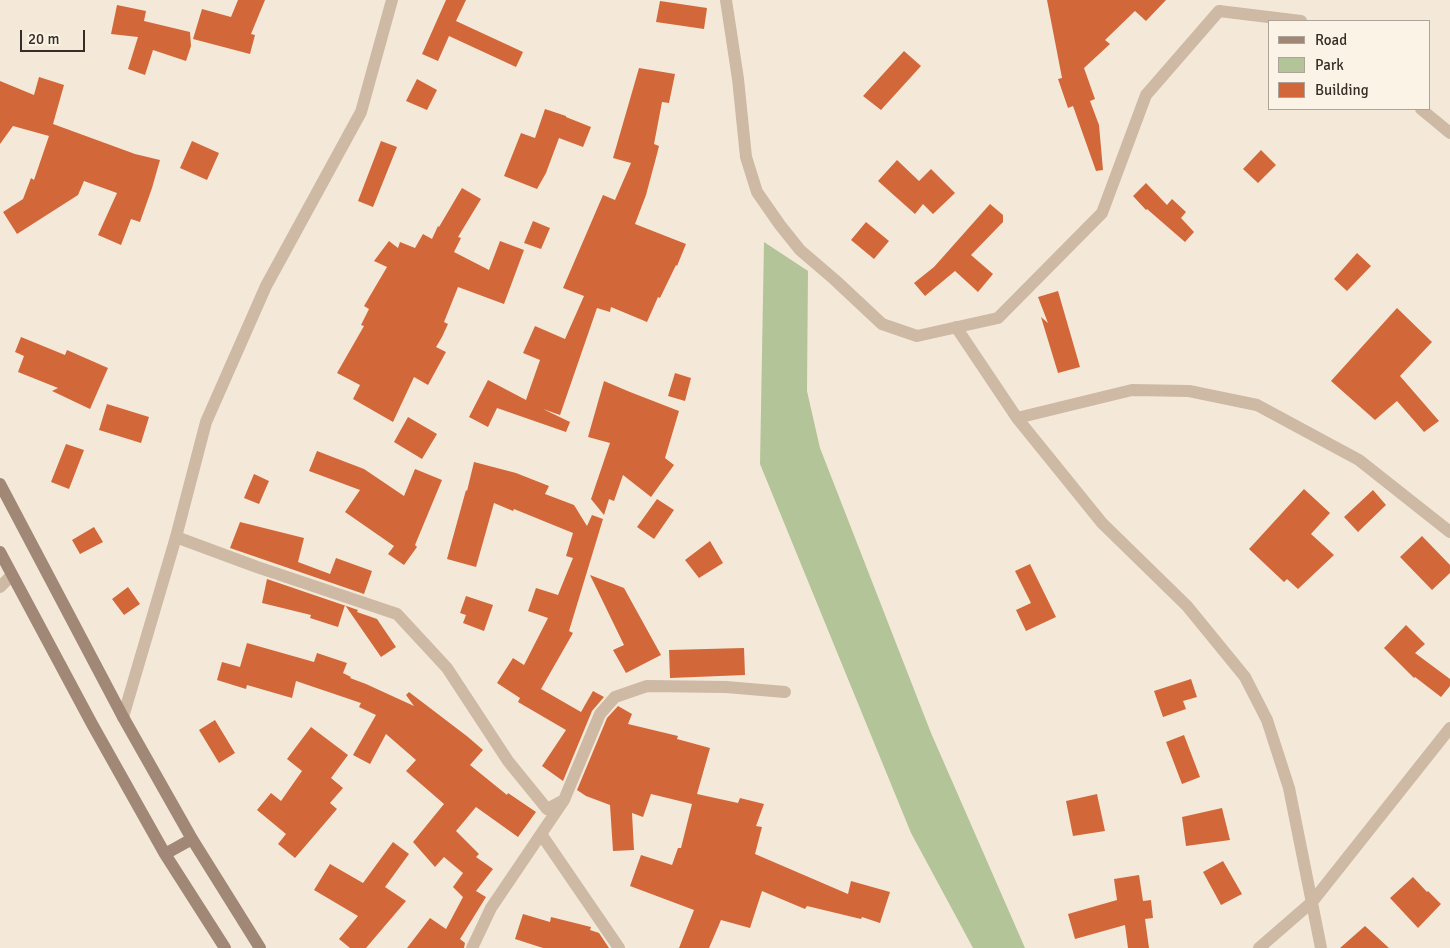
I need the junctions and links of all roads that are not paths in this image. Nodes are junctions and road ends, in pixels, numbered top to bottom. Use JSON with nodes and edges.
{"nodes":[{"id":1,"x":392,"y":0,"type":"edge"},
{"id":2,"x":726,"y":0,"type":"edge"},
{"id":3,"x":1218,"y":6,"type":"edge"},
{"id":4,"x":1295,"y":20,"type":"edge"},
{"id":5,"x":1422,"y":110,"type":"edge"},
{"id":6,"x":1450,"y":132,"type":"edge"},
{"id":7,"x":956,"y":327,"type":"junction"},
{"id":8,"x":1017,"y":418,"type":"junction"},
{"id":9,"x":0,"y":484,"type":"edge"},
{"id":10,"x":1450,"y":532,"type":"edge"},
{"id":11,"x":176,"y":537,"type":"junction"},
{"id":12,"x":0,"y":552,"type":"edge"},
{"id":13,"x":12,"y":575,"type":"junction"},
{"id":14,"x":0,"y":587,"type":"edge"},
{"id":15,"x":785,"y":692,"type":"dead end"},
{"id":16,"x":123,"y":717,"type":"junction"},
{"id":17,"x":1450,"y":728,"type":"edge"},
{"id":18,"x":564,"y":800,"type":"junction"},
{"id":19,"x":541,"y":834,"type":"junction"},
{"id":20,"x":192,"y":839,"type":"junction"},
{"id":21,"x":165,"y":854,"type":"junction"},
{"id":22,"x":1312,"y":902,"type":"junction"},
{"id":23,"x":225,"y":948,"type":"edge"},
{"id":24,"x":260,"y":948,"type":"edge"},
{"id":25,"x":472,"y":948,"type":"edge"},
{"id":26,"x":619,"y":948,"type":"edge"},
{"id":27,"x":1260,"y":948,"type":"edge"},
{"id":28,"x":1321,"y":948,"type":"edge"}],
"edges":[{"from":1,"to":11,"type":"street"},
{"from":2,"to":7,"type":"street"},
{"from":3,"to":4,"type":"street"},
{"from":3,"to":7,"type":"street"},
{"from":5,"to":6,"type":"street"},
{"from":7,"to":8,"type":"street"},
{"from":8,"to":10,"type":"street"},
{"from":8,"to":22,"type":"street"},
{"from":9,"to":16,"type":"street"},
{"from":11,"to":16,"type":"street"},
{"from":11,"to":18,"type":"street"},
{"from":12,"to":13,"type":"street"},
{"from":13,"to":14,"type":"street"},
{"from":13,"to":21,"type":"street"},
{"from":15,"to":18,"type":"street"},
{"from":16,"to":20,"type":"street"},
{"from":17,"to":22,"type":"street"},
{"from":18,"to":19,"type":"street"},
{"from":19,"to":25,"type":"street"},
{"from":19,"to":26,"type":"street"},
{"from":20,"to":21,"type":"street"},
{"from":20,"to":24,"type":"street"},
{"from":21,"to":23,"type":"street"},
{"from":22,"to":27,"type":"street"},
{"from":22,"to":28,"type":"street"}]}
